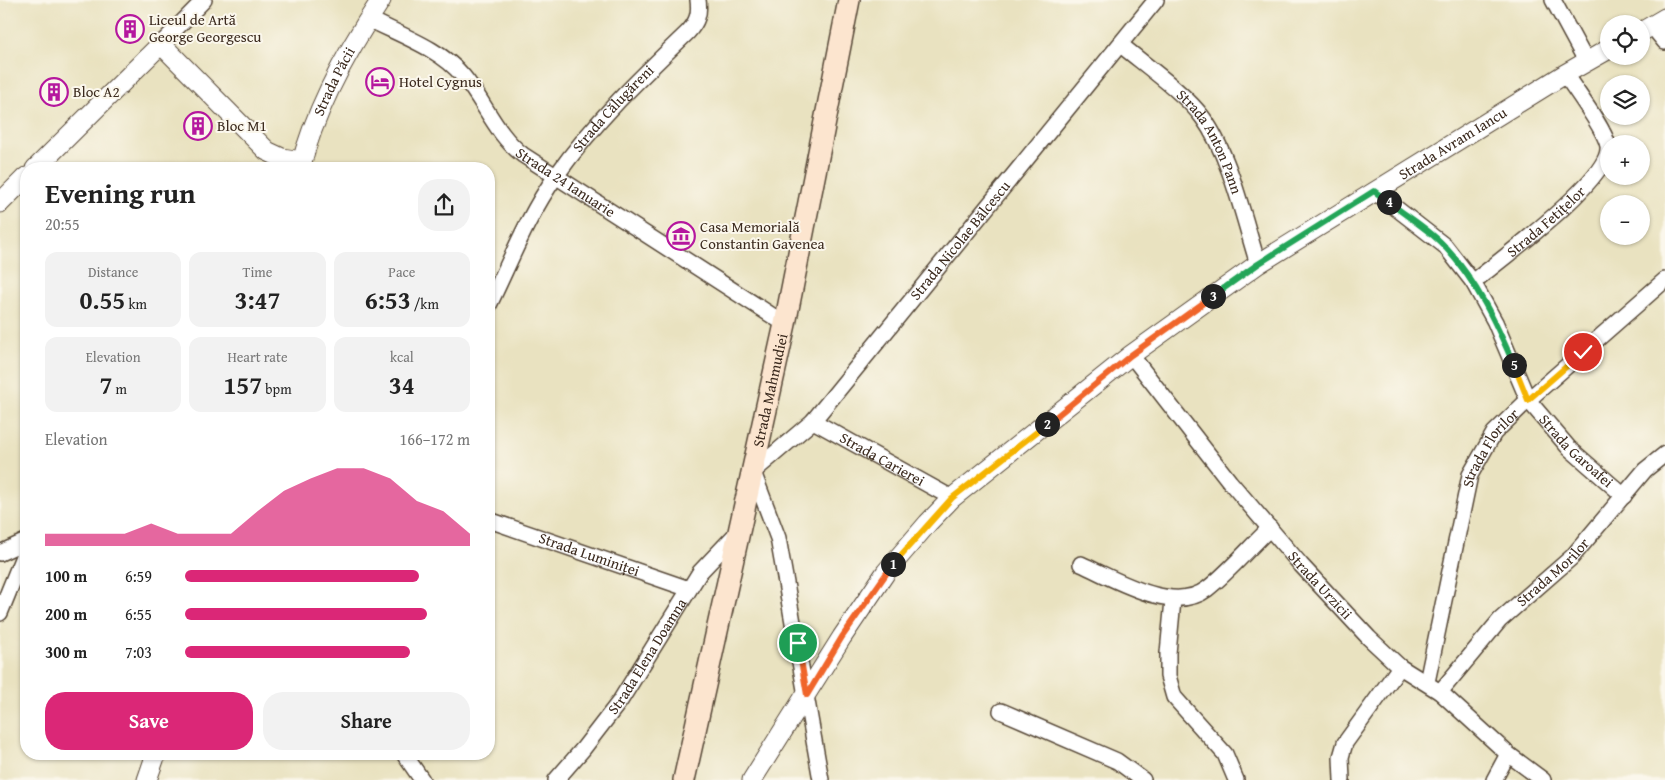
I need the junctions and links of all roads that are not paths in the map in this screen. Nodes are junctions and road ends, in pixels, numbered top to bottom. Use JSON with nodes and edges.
{"nodes":[{"id":1,"x":382,"y":0,"type":"edge"},
{"id":2,"x":698,"y":0,"type":"edge"},
{"id":3,"x":849,"y":0,"type":"edge"},
{"id":4,"x":1156,"y":0,"type":"edge"},
{"id":5,"x":1552,"y":0,"type":"edge"},
{"id":6,"x":202,"y":1,"type":"edge"},
{"id":7,"x":369,"y":19,"type":"junction"},
{"id":8,"x":1653,"y":26,"type":"edge"},
{"id":9,"x":1665,"y":42,"type":"edge"},
{"id":10,"x":161,"y":44,"type":"junction"},
{"id":11,"x":1121,"y":45,"type":"junction"},
{"id":12,"x":1600,"y":54,"type":"edge"},
{"id":13,"x":1586,"y":61,"type":"junction"},
{"id":14,"x":1565,"y":74,"type":"junction"},
{"id":15,"x":42,"y":162,"type":"edge"},
{"id":16,"x":292,"y":162,"type":"edge"},
{"id":17,"x":301,"y":162,"type":"edge"},
{"id":18,"x":556,"y":176,"type":"junction"},
{"id":19,"x":20,"y":184,"type":"edge"},
{"id":20,"x":1374,"y":191,"type":"junction"},
{"id":21,"x":0,"y":204,"type":"edge"},
{"id":22,"x":1258,"y":264,"type":"junction"},
{"id":23,"x":1665,"y":280,"type":"edge"},
{"id":24,"x":1473,"y":282,"type":"junction"},
{"id":25,"x":495,"y":293,"type":"edge"},
{"id":26,"x":785,"y":324,"type":"junction"},
{"id":27,"x":1131,"y":355,"type":"junction"},
{"id":28,"x":1528,"y":400,"type":"junction"},
{"id":29,"x":813,"y":420,"type":"junction"},
{"id":30,"x":1665,"y":454,"type":"edge"},
{"id":31,"x":753,"y":472,"type":"junction"},
{"id":32,"x":1624,"y":496,"type":"junction"},
{"id":33,"x":952,"y":498,"type":"junction"},
{"id":34,"x":495,"y":522,"type":"edge"},
{"id":35,"x":1270,"y":528,"type":"junction"},
{"id":36,"x":738,"y":532,"type":"junction"},
{"id":37,"x":20,"y":544,"type":"edge"},
{"id":38,"x":0,"y":553,"type":"edge"},
{"id":39,"x":20,"y":564,"type":"edge"},
{"id":40,"x":1081,"y":564,"type":"dead end"},
{"id":41,"x":690,"y":589,"type":"junction"},
{"id":42,"x":1173,"y":600,"type":"junction"},
{"id":43,"x":0,"y":613,"type":"edge"},
{"id":44,"x":1400,"y":667,"type":"junction"},
{"id":45,"x":1427,"y":682,"type":"junction"},
{"id":46,"x":1440,"y":692,"type":"junction"},
{"id":47,"x":807,"y":695,"type":"junction"},
{"id":48,"x":1000,"y":710,"type":"dead end"},
{"id":49,"x":1508,"y":754,"type":"junction"},
{"id":50,"x":154,"y":760,"type":"edge"},
{"id":51,"x":408,"y":760,"type":"edge"},
{"id":52,"x":147,"y":780,"type":"edge"},
{"id":53,"x":422,"y":780,"type":"edge"},
{"id":54,"x":556,"y":780,"type":"edge"},
{"id":55,"x":684,"y":780,"type":"edge"},
{"id":56,"x":752,"y":780,"type":"edge"},
{"id":57,"x":821,"y":780,"type":"edge"},
{"id":58,"x":1143,"y":780,"type":"edge"},
{"id":59,"x":1236,"y":780,"type":"edge"},
{"id":60,"x":1342,"y":780,"type":"edge"},
{"id":61,"x":1494,"y":780,"type":"edge"},
{"id":62,"x":1543,"y":780,"type":"edge"}],
"edges":[{"from":1,"to":7,"type":"street","name":"Strada Păcii"},
{"from":2,"to":18,"type":"street","name":"Strada Călugăreni"},
{"from":3,"to":26,"type":"main road","name":"Strada Mahmudiei"},
{"from":4,"to":11,"type":"street","name":"Strada Nicolae Bălcescu"},
{"from":5,"to":13,"type":"street"},
{"from":6,"to":10,"type":"street"},
{"from":7,"to":17,"type":"street","name":"Strada Păcii"},
{"from":7,"to":18,"type":"street","name":"Strada 24 Ianuarie"},
{"from":8,"to":9,"type":"street"},
{"from":10,"to":15,"type":"street"},
{"from":10,"to":16,"type":"street"},
{"from":11,"to":22,"type":"street","name":"Strada Anton Pann"},
{"from":11,"to":29,"type":"street","name":"Strada Nicolae Bălcescu"},
{"from":12,"to":13,"type":"street","name":"Strada Avram Iancu"},
{"from":13,"to":14,"type":"street","name":"Strada Avram Iancu"},
{"from":14,"to":20,"type":"street","name":"Strada Avram Iancu"},
{"from":14,"to":24,"type":"street","name":"Strada Fetițelor"},
{"from":18,"to":25,"type":"street","name":"Strada Călugăreni"},
{"from":18,"to":26,"type":"street","name":"Strada 24 Ianuarie"},
{"from":19,"to":21,"type":"street"},
{"from":20,"to":22,"type":"street","name":"Strada Avram Iancu"},
{"from":20,"to":24,"type":"street","name":"Strada Garoafei"},
{"from":22,"to":27,"type":"street","name":"Strada Avram Iancu"},
{"from":23,"to":28,"type":"street","name":"Strada Florilor"},
{"from":24,"to":28,"type":"street","name":"Strada Garoafei"},
{"from":26,"to":31,"type":"main road","name":"Strada Mahmudiei"},
{"from":27,"to":33,"type":"street","name":"Strada Avram Iancu"},
{"from":27,"to":35,"type":"street","name":"Strada Urzicii"},
{"from":28,"to":32,"type":"street","name":"Strada Garoafei"},
{"from":28,"to":45,"type":"street","name":"Strada Florilor"},
{"from":29,"to":31,"type":"street","name":"Strada Nicolae Bălcescu"},
{"from":29,"to":33,"type":"street","name":"Strada Carierei"},
{"from":30,"to":32,"type":"street","name":"Strada Morilor"},
{"from":31,"to":36,"type":"main road","name":"Strada Mahmudiei"},
{"from":31,"to":47,"type":"street"},
{"from":32,"to":46,"type":"street","name":"Strada Morilor"},
{"from":33,"to":47,"type":"street","name":"Strada Avram Iancu"},
{"from":34,"to":41,"type":"street","name":"Strada Luminiței"},
{"from":35,"to":42,"type":"street"},
{"from":35,"to":44,"type":"street","name":"Strada Urzicii"},
{"from":36,"to":41,"type":"street","name":"Strada Elena Doamna"},
{"from":36,"to":55,"type":"main road","name":"Strada Mahmudiei"},
{"from":37,"to":38,"type":"street"},
{"from":39,"to":43,"type":"street"},
{"from":40,"to":42,"type":"street"},
{"from":41,"to":54,"type":"street","name":"Strada Elena Doamna"},
{"from":42,"to":59,"type":"street"},
{"from":44,"to":45,"type":"street","name":"Strada Urzicii"},
{"from":44,"to":60,"type":"street"},
{"from":45,"to":46,"type":"street","name":"Strada Urzicii"},
{"from":46,"to":49,"type":"street","name":"Strada Urzicii"},
{"from":47,"to":56,"type":"street","name":"Strada Avram Iancu"},
{"from":47,"to":57,"type":"street"},
{"from":48,"to":58,"type":"street"},
{"from":49,"to":61,"type":"street"},
{"from":49,"to":62,"type":"street","name":"Strada Urzicii"},
{"from":50,"to":52,"type":"street"},
{"from":51,"to":53,"type":"street"}]}
